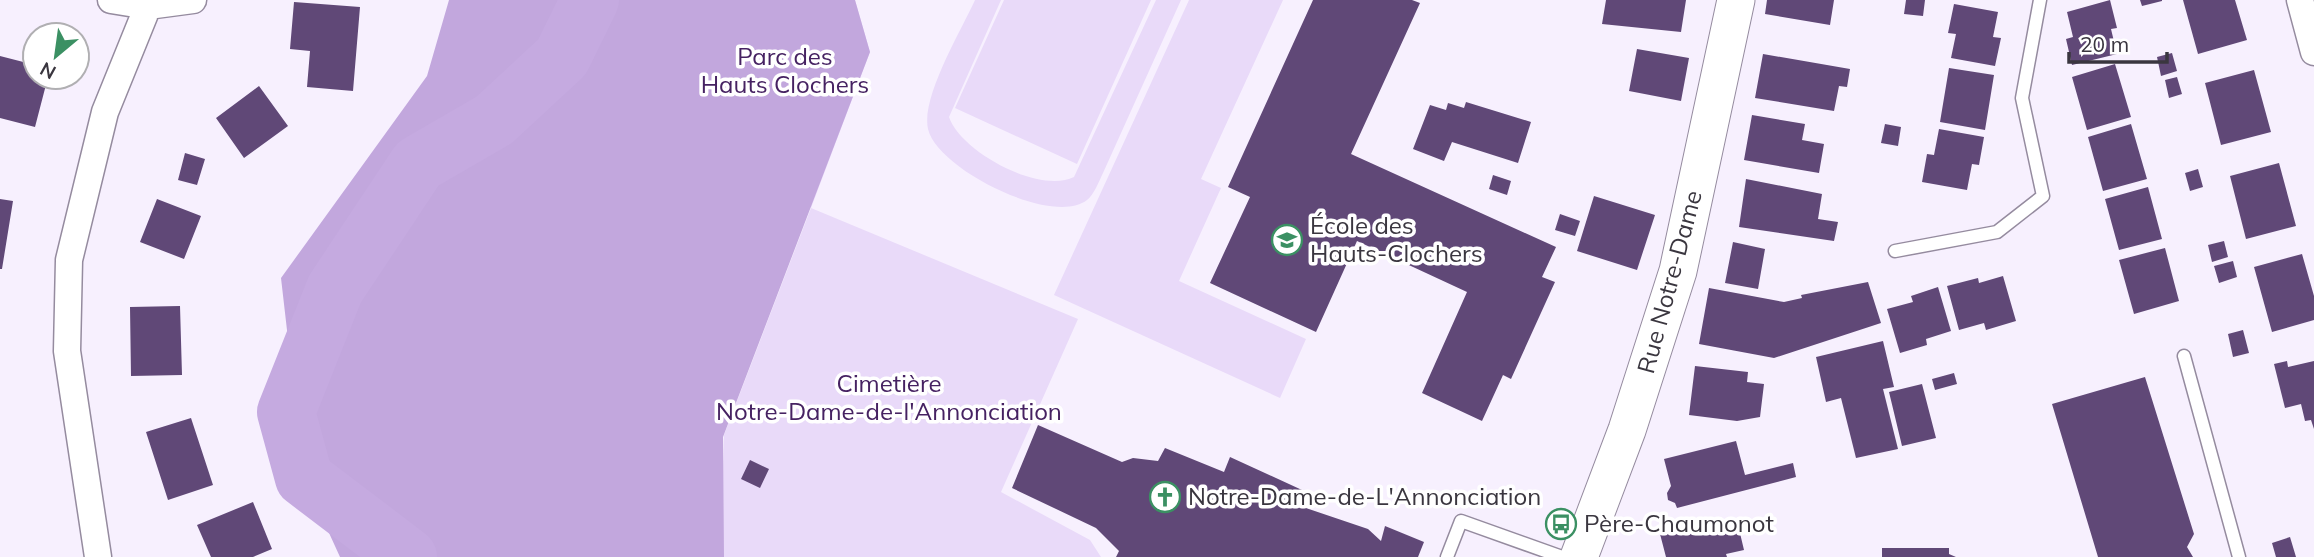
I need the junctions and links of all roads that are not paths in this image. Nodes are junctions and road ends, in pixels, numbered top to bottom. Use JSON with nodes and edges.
{"nodes":[{"id":1,"x":111,"y":0,"type":"edge"},
{"id":2,"x":193,"y":0,"type":"edge"},
{"id":3,"x":1736,"y":0,"type":"edge"},
{"id":4,"x":2040,"y":0,"type":"edge"},
{"id":5,"x":2300,"y":0,"type":"edge"},
{"id":6,"x":148,"y":6,"type":"junction"},
{"id":7,"x":2314,"y":52,"type":"edge"},
{"id":8,"x":1895,"y":251,"type":"dead end"},
{"id":9,"x":2184,"y":356,"type":"dead end"},
{"id":10,"x":98,"y":557,"type":"edge"},
{"id":11,"x":1447,"y":557,"type":"edge"},
{"id":12,"x":1562,"y":557,"type":"edge"},
{"id":13,"x":1579,"y":557,"type":"edge"},
{"id":14,"x":2239,"y":557,"type":"edge"}],
"edges":[{"from":1,"to":6,"type":"street"},
{"from":2,"to":6,"type":"street"},
{"from":3,"to":13,"type":"street","name":"Rue Notre-Dame"},
{"from":4,"to":8,"type":"lane"},
{"from":5,"to":7,"type":"street"},
{"from":6,"to":10,"type":"street"},
{"from":9,"to":14,"type":"lane"},
{"from":11,"to":12,"type":"lane"}]}
